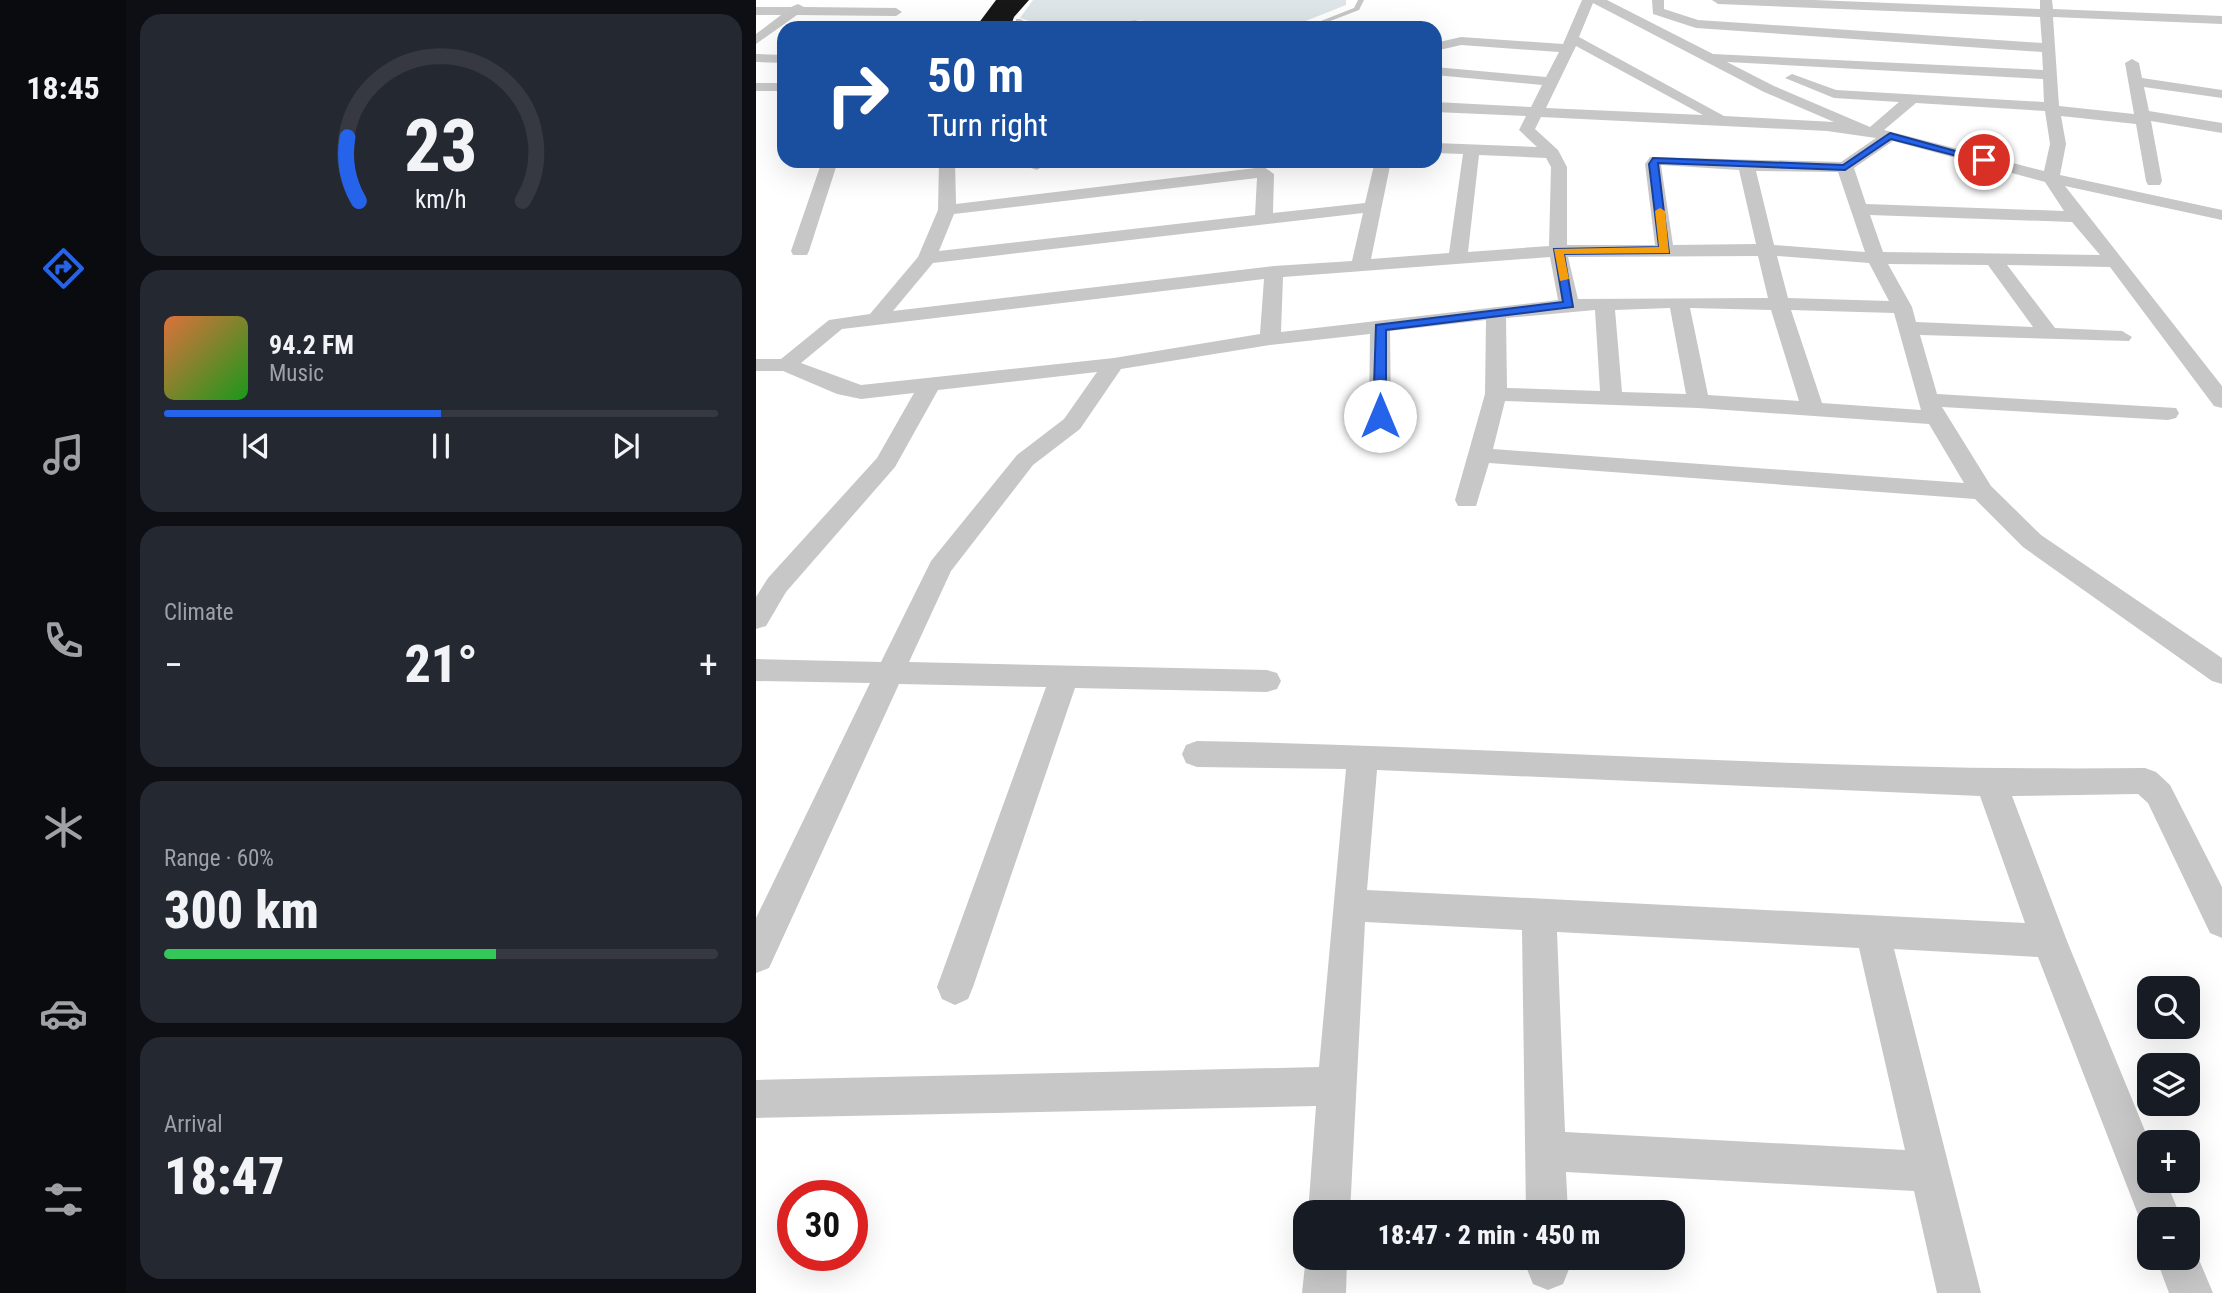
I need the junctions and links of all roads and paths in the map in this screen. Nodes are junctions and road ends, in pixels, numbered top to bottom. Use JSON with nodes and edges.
{"nodes":[{"id":1,"x":809,"y":0,"type":"edge"},
{"id":2,"x":1361,"y":0,"type":"edge"},
{"id":3,"x":1588,"y":0,"type":"edge"},
{"id":4,"x":1597,"y":0,"type":"edge"},
{"id":5,"x":1658,"y":0,"type":"edge"},
{"id":6,"x":1720,"y":0,"type":"edge"},
{"id":7,"x":2116,"y":0,"type":"edge"},
{"id":8,"x":2188,"y":0,"type":"edge"},
{"id":9,"x":908,"y":3,"type":"dead end"},
{"id":10,"x":2045,"y":8,"type":"edge"},
{"id":11,"x":756,"y":12,"type":"edge"},
{"id":12,"x":793,"y":12,"type":"junction"},
{"id":13,"x":896,"y":12,"type":"junction"},
{"id":14,"x":2126,"y":15,"type":"junction"},
{"id":15,"x":2206,"y":19,"type":"junction"},
{"id":16,"x":2222,"y":20,"type":"edge"},
{"id":17,"x":780,"y":21,"type":"edge"},
{"id":18,"x":884,"y":21,"type":"edge"},
{"id":19,"x":1325,"y":21,"type":"edge"},
{"id":20,"x":777,"y":23,"type":"edge"},
{"id":21,"x":777,"y":35,"type":"edge"},
{"id":22,"x":759,"y":36,"type":"edge"},
{"id":23,"x":1570,"y":43,"type":"junction"},
{"id":24,"x":1442,"y":45,"type":"edge"},
{"id":25,"x":2048,"y":48,"type":"junction"},
{"id":26,"x":1715,"y":56,"type":"junction"},
{"id":27,"x":756,"y":58,"type":"edge"},
{"id":28,"x":1743,"y":58,"type":"junction"},
{"id":29,"x":777,"y":59,"type":"edge"},
{"id":30,"x":2132,"y":63,"type":"dead end"},
{"id":31,"x":1442,"y":72,"type":"edge"},
{"id":32,"x":2050,"y":75,"type":"junction"},
{"id":33,"x":2136,"y":81,"type":"junction"},
{"id":34,"x":1553,"y":82,"type":"junction"},
{"id":35,"x":756,"y":87,"type":"edge"},
{"id":36,"x":777,"y":88,"type":"edge"},
{"id":37,"x":2222,"y":94,"type":"edge"},
{"id":38,"x":1912,"y":99,"type":"junction"},
{"id":39,"x":1442,"y":107,"type":"edge"},
{"id":40,"x":2052,"y":109,"type":"junction"},
{"id":41,"x":1538,"y":114,"type":"junction"},
{"id":42,"x":2143,"y":118,"type":"junction"},
{"id":43,"x":1723,"y":120,"type":"junction"},
{"id":44,"x":2222,"y":128,"type":"edge"},
{"id":45,"x":1880,"y":130,"type":"junction"},
{"id":46,"x":1442,"y":149,"type":"edge"},
{"id":47,"x":1471,"y":152,"type":"junction"},
{"id":48,"x":1552,"y":153,"type":"junction"},
{"id":49,"x":1746,"y":166,"type":"junction"},
{"id":50,"x":1845,"y":167,"type":"junction"},
{"id":51,"x":828,"y":168,"type":"edge"},
{"id":52,"x":947,"y":168,"type":"edge"},
{"id":53,"x":1238,"y":168,"type":"edge"},
{"id":54,"x":1381,"y":168,"type":"edge"},
{"id":55,"x":2051,"y":177,"type":"junction"},
{"id":56,"x":2154,"y":181,"type":"dead end"},
{"id":57,"x":1373,"y":206,"type":"junction"},
{"id":58,"x":947,"y":209,"type":"junction"},
{"id":59,"x":1859,"y":209,"type":"junction"},
{"id":60,"x":2222,"y":215,"type":"edge"},
{"id":61,"x":1264,"y":217,"type":"junction"},
{"id":62,"x":2077,"y":217,"type":"junction"},
{"id":63,"x":1765,"y":250,"type":"junction"},
{"id":64,"x":800,"y":251,"type":"dead end"},
{"id":65,"x":1558,"y":251,"type":"junction"},
{"id":66,"x":1665,"y":251,"type":"junction"},
{"id":67,"x":927,"y":258,"type":"junction"},
{"id":68,"x":1458,"y":258,"type":"junction"},
{"id":69,"x":1876,"y":258,"type":"junction"},
{"id":70,"x":1992,"y":258,"type":"junction"},
{"id":71,"x":2115,"y":261,"type":"junction"},
{"id":72,"x":1360,"y":265,"type":"junction"},
{"id":73,"x":1274,"y":272,"type":"junction"},
{"id":74,"x":1679,"y":302,"type":"junction"},
{"id":75,"x":1605,"y":303,"type":"junction"},
{"id":76,"x":1779,"y":304,"type":"junction"},
{"id":77,"x":1569,"y":305,"type":"junction"},
{"id":78,"x":1496,"y":314,"type":"junction"},
{"id":79,"x":1905,"y":317,"type":"junction"},
{"id":80,"x":876,"y":319,"type":"junction"},
{"id":81,"x":1380,"y":327,"type":"junction"},
{"id":82,"x":2049,"y":334,"type":"junction"},
{"id":83,"x":2122,"y":337,"type":"dead end"},
{"id":84,"x":1270,"y":340,"type":"junction"},
{"id":85,"x":1115,"y":364,"type":"junction"},
{"id":86,"x":756,"y":365,"type":"edge"},
{"id":87,"x":786,"y":365,"type":"junction"},
{"id":88,"x":930,"y":384,"type":"junction"},
{"id":89,"x":1496,"y":394,"type":"junction"},
{"id":90,"x":1611,"y":398,"type":"junction"},
{"id":91,"x":1698,"y":401,"type":"junction"},
{"id":92,"x":2222,"y":401,"type":"edge"},
{"id":93,"x":1812,"y":408,"type":"junction"},
{"id":94,"x":1932,"y":409,"type":"junction"},
{"id":95,"x":2168,"y":413,"type":"dead end"},
{"id":96,"x":1380,"y":416,"type":"dead end"},
{"id":97,"x":1479,"y":455,"type":"junction"},
{"id":98,"x":1982,"y":492,"type":"junction"},
{"id":99,"x":1467,"y":500,"type":"dead end"},
{"id":100,"x":756,"y":619,"type":"edge"},
{"id":101,"x":756,"y":670,"type":"edge"},
{"id":102,"x":888,"y":671,"type":"junction"},
{"id":103,"x":2222,"y":673,"type":"edge"},
{"id":104,"x":1064,"y":677,"type":"junction"},
{"id":105,"x":1267,"y":681,"type":"dead end"},
{"id":106,"x":1197,"y":754,"type":"dead end"},
{"id":107,"x":1363,"y":757,"type":"junction"},
{"id":108,"x":1991,"y":783,"type":"junction"},
{"id":109,"x":1349,"y":905,"type":"junction"},
{"id":110,"x":1539,"y":915,"type":"junction"},
{"id":111,"x":2222,"y":922,"type":"edge"},
{"id":112,"x":1873,"y":934,"type":"junction"},
{"id":113,"x":2049,"y":942,"type":"junction"},
{"id":114,"x":756,"y":956,"type":"edge"},
{"id":115,"x":955,"y":987,"type":"dead end"},
{"id":116,"x":1337,"y":1086,"type":"junction"},
{"id":117,"x":756,"y":1099,"type":"edge"},
{"id":118,"x":1545,"y":1151,"type":"junction"},
{"id":119,"x":1930,"y":1172,"type":"junction"},
{"id":120,"x":1330,"y":1200,"type":"edge"},
{"id":121,"x":1547,"y":1200,"type":"edge"},
{"id":122,"x":2156,"y":1207,"type":"edge"},
{"id":123,"x":1325,"y":1270,"type":"edge"},
{"id":124,"x":2182,"y":1270,"type":"edge"},
{"id":125,"x":1324,"y":1293,"type":"edge"},
{"id":126,"x":1959,"y":1293,"type":"edge"},
{"id":127,"x":2191,"y":1293,"type":"edge"}],
"edges":[{"from":1,"to":12,"type":"street"},
{"from":2,"to":19,"type":"lane"},
{"from":3,"to":23,"type":"street"},
{"from":4,"to":26,"type":"street"},
{"from":5,"to":25,"type":"street"},
{"from":6,"to":10,"type":"street"},
{"from":7,"to":14,"type":"street"},
{"from":8,"to":15,"type":"street"},
{"from":9,"to":13,"type":"street"},
{"from":10,"to":14,"type":"street"},
{"from":10,"to":25,"type":"street"},
{"from":11,"to":12,"type":"street"},
{"from":12,"to":13,"type":"street"},
{"from":12,"to":17,"type":"street"},
{"from":13,"to":18,"type":"street"},
{"from":14,"to":15,"type":"street"},
{"from":15,"to":16,"type":"street"},
{"from":20,"to":22,"type":"street"},
{"from":21,"to":22,"type":"street"},
{"from":23,"to":24,"type":"street"},
{"from":23,"to":34,"type":"street"},
{"from":23,"to":43,"type":"street"},
{"from":25,"to":32,"type":"street"},
{"from":26,"to":28,"type":"street"},
{"from":26,"to":45,"type":"street"},
{"from":27,"to":29,"type":"street"},
{"from":28,"to":32,"type":"street"},
{"from":28,"to":38,"type":"street"},
{"from":30,"to":33,"type":"street"},
{"from":31,"to":34,"type":"street"},
{"from":32,"to":40,"type":"street"},
{"from":33,"to":37,"type":"street"},
{"from":33,"to":42,"type":"street"},
{"from":34,"to":41,"type":"street"},
{"from":35,"to":36,"type":"street"},
{"from":38,"to":40,"type":"street"},
{"from":38,"to":45,"type":"street"},
{"from":39,"to":41,"type":"street"},
{"from":40,"to":42,"type":"street"},
{"from":40,"to":55,"type":"street"},
{"from":41,"to":43,"type":"street"},
{"from":41,"to":48,"type":"street"},
{"from":42,"to":44,"type":"street"},
{"from":42,"to":56,"type":"street"},
{"from":43,"to":45,"type":"street"},
{"from":45,"to":50,"type":"street"},
{"from":45,"to":55,"type":"street"},
{"from":46,"to":47,"type":"street"},
{"from":47,"to":48,"type":"street"},
{"from":47,"to":68,"type":"street"},
{"from":48,"to":65,"type":"street"},
{"from":49,"to":50,"type":"street"},
{"from":49,"to":63,"type":"street"},
{"from":49,"to":66,"type":"street"},
{"from":50,"to":59,"type":"street"},
{"from":51,"to":64,"type":"street"},
{"from":52,"to":58,"type":"street"},
{"from":53,"to":58,"type":"street"},
{"from":53,"to":61,"type":"street"},
{"from":54,"to":57,"type":"street"},
{"from":55,"to":60,"type":"street"},
{"from":55,"to":62,"type":"street"},
{"from":57,"to":61,"type":"street"},
{"from":57,"to":72,"type":"street"},
{"from":58,"to":67,"type":"street"},
{"from":59,"to":62,"type":"street"},
{"from":59,"to":69,"type":"street"},
{"from":61,"to":67,"type":"street"},
{"from":62,"to":71,"type":"street"},
{"from":63,"to":66,"type":"street"},
{"from":63,"to":69,"type":"street"},
{"from":63,"to":76,"type":"street"},
{"from":65,"to":66,"type":"street"},
{"from":65,"to":68,"type":"street"},
{"from":65,"to":77,"type":"street"},
{"from":67,"to":80,"type":"street"},
{"from":68,"to":72,"type":"street"},
{"from":69,"to":70,"type":"street"},
{"from":69,"to":79,"type":"street"},
{"from":70,"to":71,"type":"street"},
{"from":70,"to":82,"type":"street"},
{"from":71,"to":92,"type":"street"},
{"from":72,"to":73,"type":"street"},
{"from":73,"to":80,"type":"street"},
{"from":73,"to":84,"type":"street"},
{"from":74,"to":75,"type":"street"},
{"from":74,"to":76,"type":"street"},
{"from":74,"to":91,"type":"street"},
{"from":75,"to":77,"type":"street"},
{"from":75,"to":90,"type":"street"},
{"from":76,"to":79,"type":"street"},
{"from":76,"to":93,"type":"street"},
{"from":77,"to":78,"type":"street"},
{"from":78,"to":81,"type":"street"},
{"from":78,"to":89,"type":"street"},
{"from":79,"to":82,"type":"street"},
{"from":79,"to":94,"type":"street"},
{"from":80,"to":87,"type":"street"},
{"from":81,"to":84,"type":"street"},
{"from":81,"to":96,"type":"street"},
{"from":82,"to":83,"type":"street"},
{"from":84,"to":85,"type":"street"},
{"from":85,"to":88,"type":"street"},
{"from":85,"to":102,"type":"street"},
{"from":86,"to":87,"type":"street"},
{"from":87,"to":88,"type":"street"},
{"from":88,"to":100,"type":"street"},
{"from":89,"to":90,"type":"street"},
{"from":89,"to":97,"type":"street"},
{"from":90,"to":91,"type":"street"},
{"from":91,"to":93,"type":"street"},
{"from":93,"to":94,"type":"street"},
{"from":94,"to":95,"type":"street"},
{"from":94,"to":98,"type":"street"},
{"from":97,"to":98,"type":"street"},
{"from":97,"to":99,"type":"street"},
{"from":98,"to":103,"type":"street"},
{"from":101,"to":102,"type":"street"},
{"from":102,"to":104,"type":"street"},
{"from":102,"to":114,"type":"street"},
{"from":104,"to":105,"type":"street"},
{"from":104,"to":115,"type":"street"},
{"from":106,"to":107,"type":"street"},
{"from":107,"to":108,"type":"street"},
{"from":107,"to":109,"type":"street"},
{"from":108,"to":111,"type":"street"},
{"from":108,"to":113,"type":"street"},
{"from":109,"to":110,"type":"street"},
{"from":109,"to":116,"type":"street"},
{"from":110,"to":112,"type":"street"},
{"from":110,"to":118,"type":"street"},
{"from":112,"to":113,"type":"street"},
{"from":112,"to":119,"type":"street"},
{"from":113,"to":122,"type":"street"},
{"from":116,"to":117,"type":"street"},
{"from":116,"to":120,"type":"street"},
{"from":118,"to":119,"type":"street"},
{"from":118,"to":121,"type":"street"},
{"from":119,"to":126,"type":"street"},
{"from":123,"to":125,"type":"street"},
{"from":124,"to":127,"type":"street"}]}
